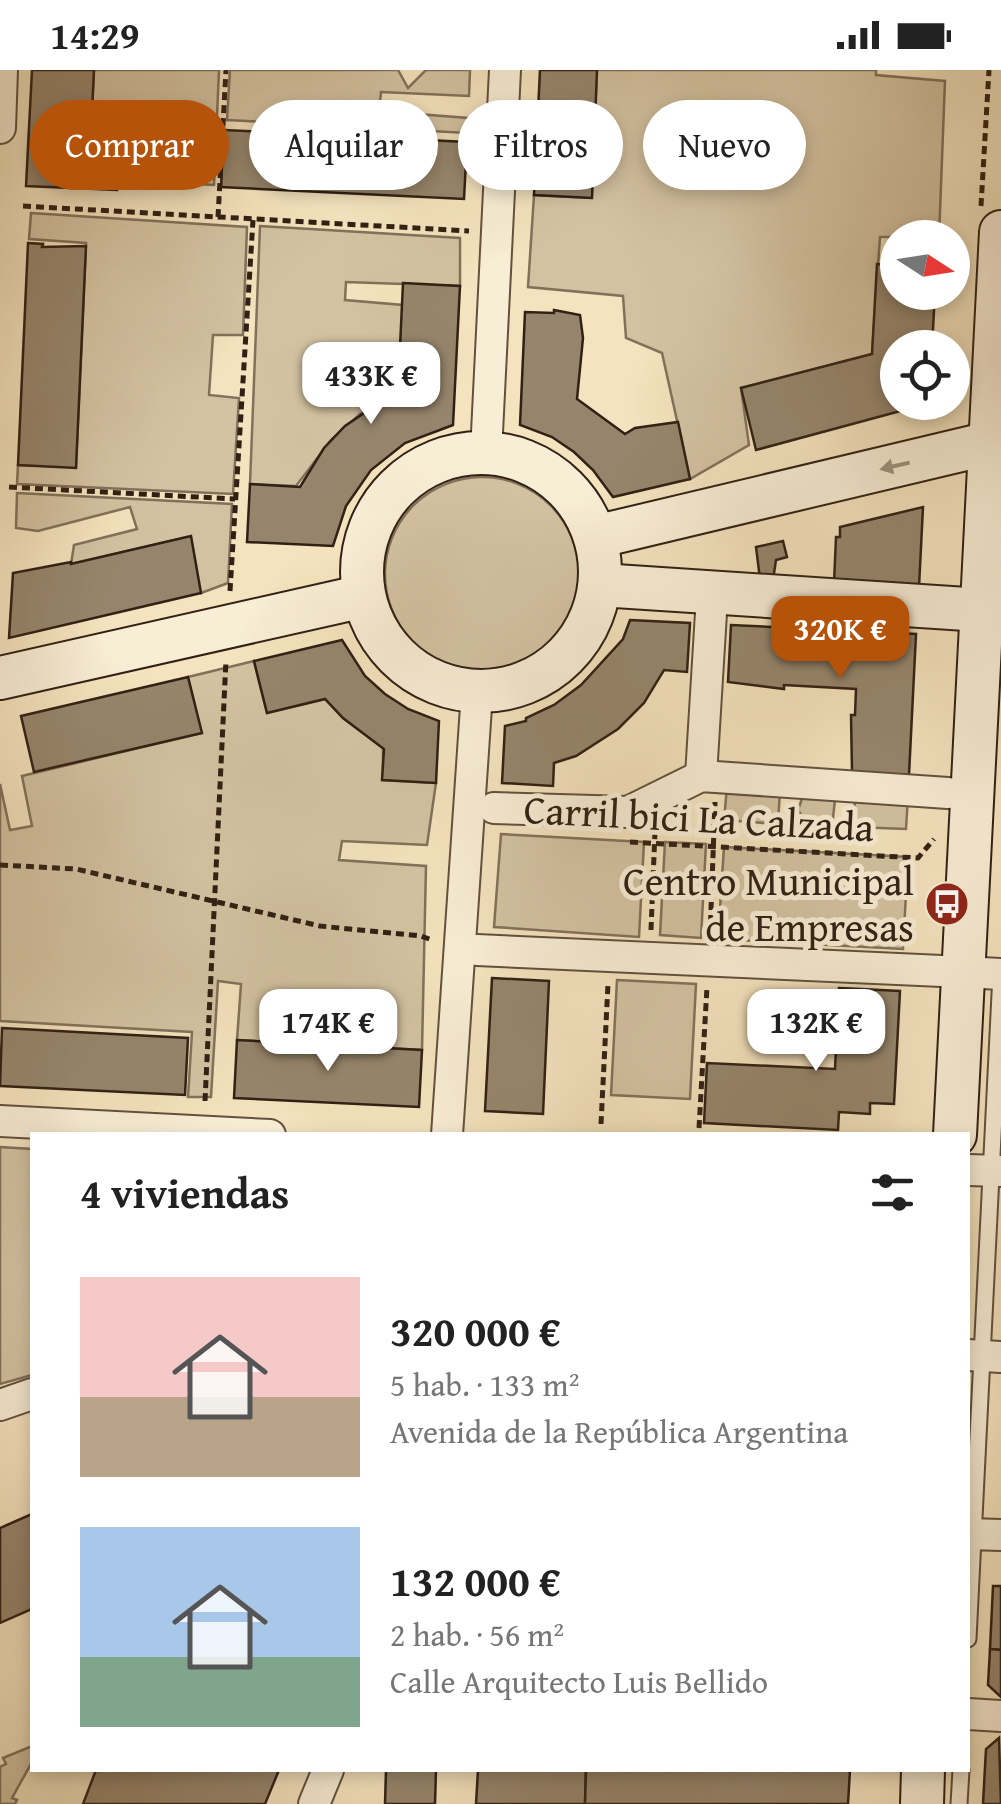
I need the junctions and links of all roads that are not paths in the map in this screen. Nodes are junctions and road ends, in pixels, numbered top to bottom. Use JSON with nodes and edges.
{"nodes":[{"id":1,"x":2,"y":70,"type":"edge"},
{"id":2,"x":505,"y":70,"type":"edge"},
{"id":3,"x":0,"y":128,"type":"edge"},
{"id":4,"x":1001,"y":232,"type":"edge"},
{"id":5,"x":996,"y":441,"type":"edge"},
{"id":6,"x":486,"y":453,"type":"junction"},
{"id":7,"x":595,"y":537,"type":"junction"},
{"id":8,"x":600,"y":585,"type":"junction"},
{"id":9,"x":364,"y":596,"type":"junction"},
{"id":10,"x":992,"y":610,"type":"edge"},
{"id":11,"x":711,"y":613,"type":"dead end"},
{"id":12,"x":0,"y":678,"type":"edge"},
{"id":13,"x":477,"y":692,"type":"junction"},
{"id":14,"x":701,"y":776,"type":"junction"},
{"id":15,"x":974,"y":795,"type":"edge"},
{"id":16,"x":494,"y":808,"type":"dead end"},
{"id":17,"x":477,"y":950,"type":"dead end"},
{"id":18,"x":977,"y":973,"type":"edge"},
{"id":19,"x":0,"y":1120,"type":"edge"},
{"id":20,"x":216,"y":1132,"type":"edge"},
{"id":21,"x":447,"y":1132,"type":"edge"},
{"id":22,"x":955,"y":1132,"type":"edge"},
{"id":23,"x":986,"y":1170,"type":"edge"},
{"id":24,"x":983,"y":1356,"type":"edge"},
{"id":25,"x":30,"y":1395,"type":"edge"},
{"id":26,"x":0,"y":1405,"type":"edge"},
{"id":27,"x":980,"y":1534,"type":"edge"},
{"id":28,"x":970,"y":1622,"type":"edge"},
{"id":29,"x":970,"y":1714,"type":"edge"},
{"id":30,"x":1001,"y":1716,"type":"edge"},
{"id":31,"x":327,"y":1772,"type":"edge"},
{"id":32,"x":923,"y":1772,"type":"edge"},
{"id":33,"x":961,"y":1772,"type":"edge"},
{"id":34,"x":314,"y":1804,"type":"edge"},
{"id":35,"x":922,"y":1804,"type":"edge"},
{"id":36,"x":959,"y":1804,"type":"edge"}],
"edges":[{"from":1,"to":3,"type":"street"},
{"from":2,"to":6,"type":"street"},
{"from":4,"to":5,"type":"street"},
{"from":5,"to":7,"type":"street","one_way":true},
{"from":5,"to":10,"type":"street"},
{"from":6,"to":7,"type":"street"},
{"from":6,"to":9,"type":"street"},
{"from":7,"to":8,"type":"street"},
{"from":8,"to":10,"type":"street"},
{"from":8,"to":13,"type":"street"},
{"from":9,"to":12,"type":"street"},
{"from":9,"to":13,"type":"street"},
{"from":10,"to":15,"type":"street"},
{"from":11,"to":14,"type":"street"},
{"from":13,"to":21,"type":"street"},
{"from":14,"to":15,"type":"street"},
{"from":14,"to":16,"type":"street"},
{"from":15,"to":18,"type":"street"},
{"from":17,"to":18,"type":"street"},
{"from":18,"to":22,"type":"street"},
{"from":18,"to":23,"type":"lane"},
{"from":19,"to":20,"type":"street"},
{"from":23,"to":24,"type":"lane"},
{"from":24,"to":27,"type":"lane"},
{"from":25,"to":26,"type":"street"},
{"from":27,"to":28,"type":"lane"},
{"from":29,"to":30,"type":"street"},
{"from":31,"to":34,"type":"street"},
{"from":32,"to":35,"type":"street"},
{"from":33,"to":36,"type":"lane"}]}
